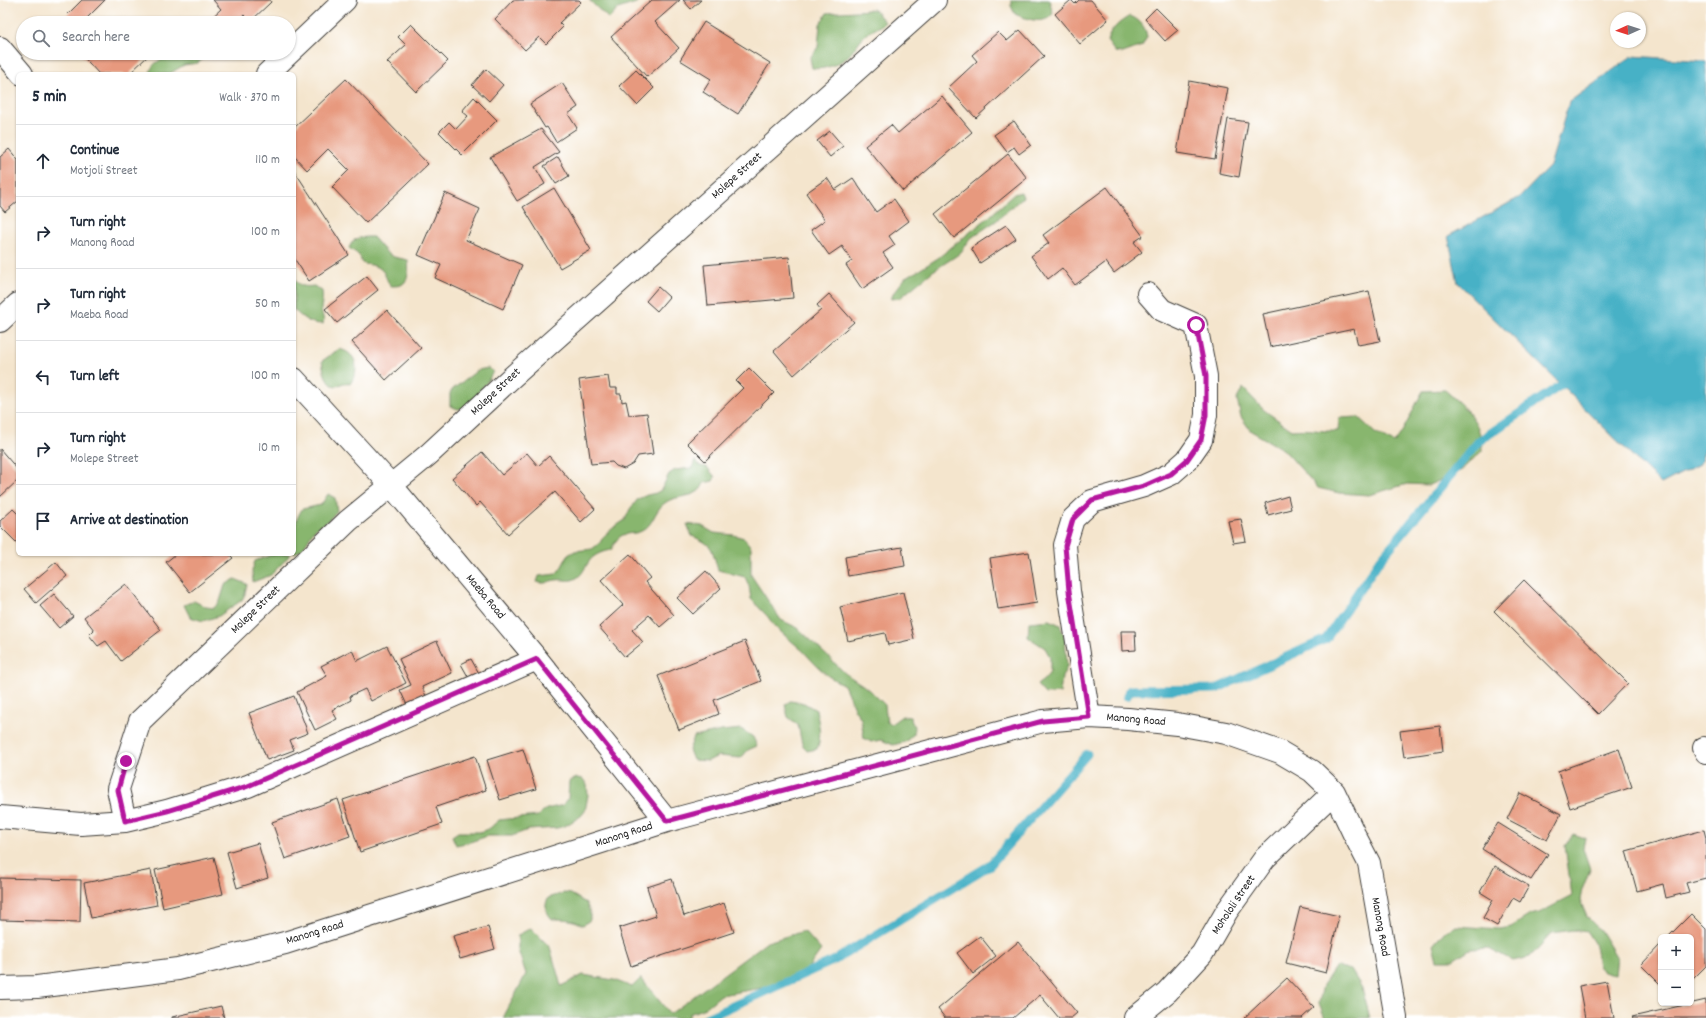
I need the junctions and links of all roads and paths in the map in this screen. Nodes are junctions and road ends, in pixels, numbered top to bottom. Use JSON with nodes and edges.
{"nodes":[{"id":1,"x":346,"y":0,"type":"edge"},
{"id":2,"x":935,"y":0,"type":"edge"},
{"id":3,"x":296,"y":47,"type":"edge"},
{"id":4,"x":0,"y":48,"type":"edge"},
{"id":5,"x":282,"y":60,"type":"edge"},
{"id":6,"x":20,"y":72,"type":"edge"},
{"id":7,"x":269,"y":72,"type":"edge"},
{"id":8,"x":1148,"y":294,"type":"dead end"},
{"id":9,"x":16,"y":306,"type":"edge"},
{"id":10,"x":0,"y":320,"type":"edge"},
{"id":11,"x":296,"y":381,"type":"edge"},
{"id":12,"x":391,"y":485,"type":"junction"},
{"id":13,"x":537,"y":659,"type":"junction"},
{"id":14,"x":1089,"y":717,"type":"junction"},
{"id":15,"x":1334,"y":792,"type":"junction"},
{"id":16,"x":0,"y":817,"type":"edge"},
{"id":17,"x":125,"y":821,"type":"junction"},
{"id":18,"x":667,"y":821,"type":"junction"},
{"id":19,"x":0,"y":988,"type":"edge"},
{"id":20,"x":1135,"y":1018,"type":"edge"},
{"id":21,"x":1396,"y":1018,"type":"edge"}],
"edges":[{"from":1,"to":3,"type":"street"},
{"from":2,"to":12,"type":"street","name":"Molepe Street"},
{"from":4,"to":6,"type":"street"},
{"from":5,"to":7,"type":"street"},
{"from":8,"to":14,"type":"street"},
{"from":9,"to":10,"type":"street"},
{"from":11,"to":12,"type":"street","name":"Maeba Road"},
{"from":12,"to":13,"type":"street","name":"Maeba Road"},
{"from":12,"to":17,"type":"street","name":"Molepe Street"},
{"from":13,"to":17,"type":"street"},
{"from":13,"to":18,"type":"street","name":"Maeba Road"},
{"from":14,"to":15,"type":"street","name":"Manong Road"},
{"from":14,"to":18,"type":"street","name":"Manong Road"},
{"from":15,"to":20,"type":"street","name":"Mohololi Street"},
{"from":15,"to":21,"type":"street","name":"Manong Road"},
{"from":16,"to":17,"type":"street"},
{"from":18,"to":19,"type":"street","name":"Manong Road"}]}
